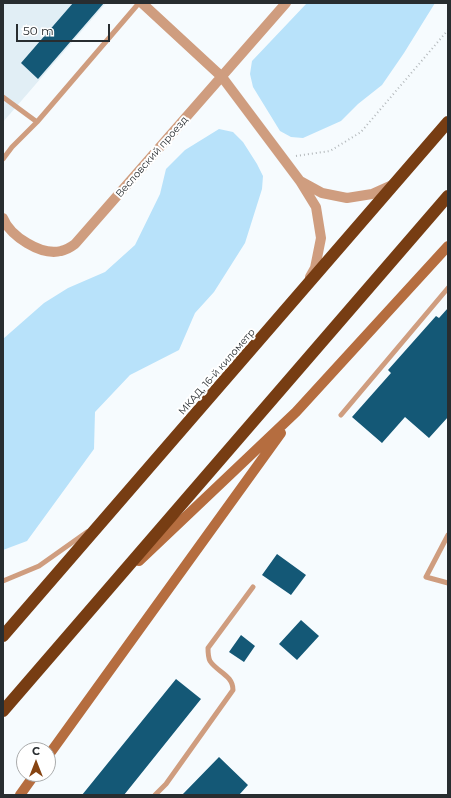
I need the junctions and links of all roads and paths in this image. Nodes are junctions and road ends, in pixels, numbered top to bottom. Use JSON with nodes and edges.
{"nodes":[{"id":1,"x":139,"y":3,"type":"edge"},
{"id":2,"x":142,"y":3,"type":"edge"},
{"id":3,"x":286,"y":3,"type":"edge"},
{"id":4,"x":448,"y":30,"type":"edge"},
{"id":5,"x":222,"y":77,"type":"junction"},
{"id":6,"x":3,"y":97,"type":"edge"},
{"id":7,"x":37,"y":122,"type":"junction"},
{"id":8,"x":448,"y":122,"type":"edge"},
{"id":9,"x":283,"y":158,"type":"junction"},
{"id":10,"x":3,"y":159,"type":"edge"},
{"id":11,"x":300,"y":181,"type":"junction"},
{"id":12,"x":394,"y":184,"type":"junction"},
{"id":13,"x":448,"y":196,"type":"edge"},
{"id":14,"x":3,"y":218,"type":"edge"},
{"id":15,"x":448,"y":246,"type":"edge"},
{"id":16,"x":448,"y":288,"type":"edge"},
{"id":17,"x":300,"y":294,"type":"junction"},
{"id":18,"x":296,"y":412,"type":"junction"},
{"id":19,"x":341,"y":415,"type":"dead end"},
{"id":20,"x":104,"y":519,"type":"junction"},
{"id":21,"x":448,"y":535,"type":"edge"},
{"id":22,"x":3,"y":581,"type":"edge"},
{"id":23,"x":448,"y":583,"type":"edge"},
{"id":24,"x":253,"y":587,"type":"dead end"},
{"id":25,"x":106,"y":592,"type":"junction"},
{"id":26,"x":3,"y":636,"type":"edge"},
{"id":27,"x":3,"y":711,"type":"edge"},
{"id":28,"x":56,"y":745,"type":"edge"},
{"id":29,"x":29,"y":782,"type":"edge"},
{"id":30,"x":20,"y":795,"type":"edge"},
{"id":31,"x":155,"y":795,"type":"edge"}],
"edges":[{"from":1,"to":7,"type":"lane"},
{"from":2,"to":5,"type":"street"},
{"from":3,"to":5,"type":"street","name":"Весловский проезд"},
{"from":4,"to":9,"type":"path"},
{"from":5,"to":9,"type":"street"},
{"from":5,"to":14,"type":"street","name":"Весловский проезд"},
{"from":6,"to":7,"type":"lane"},
{"from":7,"to":10,"type":"lane"},
{"from":8,"to":12,"type":"highway","name":"МКАД, 16-й километр"},
{"from":9,"to":11,"type":"street"},
{"from":11,"to":12,"type":"street"},
{"from":11,"to":17,"type":"street"},
{"from":12,"to":17,"type":"highway","name":"МКАД, 16-й километр"},
{"from":13,"to":25,"type":"highway"},
{"from":15,"to":18,"type":"main road"},
{"from":16,"to":19,"type":"lane"},
{"from":17,"to":20,"type":"highway","name":"МКАД, 16-й километр"},
{"from":18,"to":25,"type":"main road"},
{"from":18,"to":28,"type":"main road"},
{"from":20,"to":22,"type":"lane"},
{"from":20,"to":26,"type":"highway","name":"МКАД, 16-й километр"},
{"from":21,"to":23,"type":"lane"},
{"from":24,"to":31,"type":"lane"},
{"from":25,"to":27,"type":"highway"},
{"from":29,"to":30,"type":"main road"}]}
